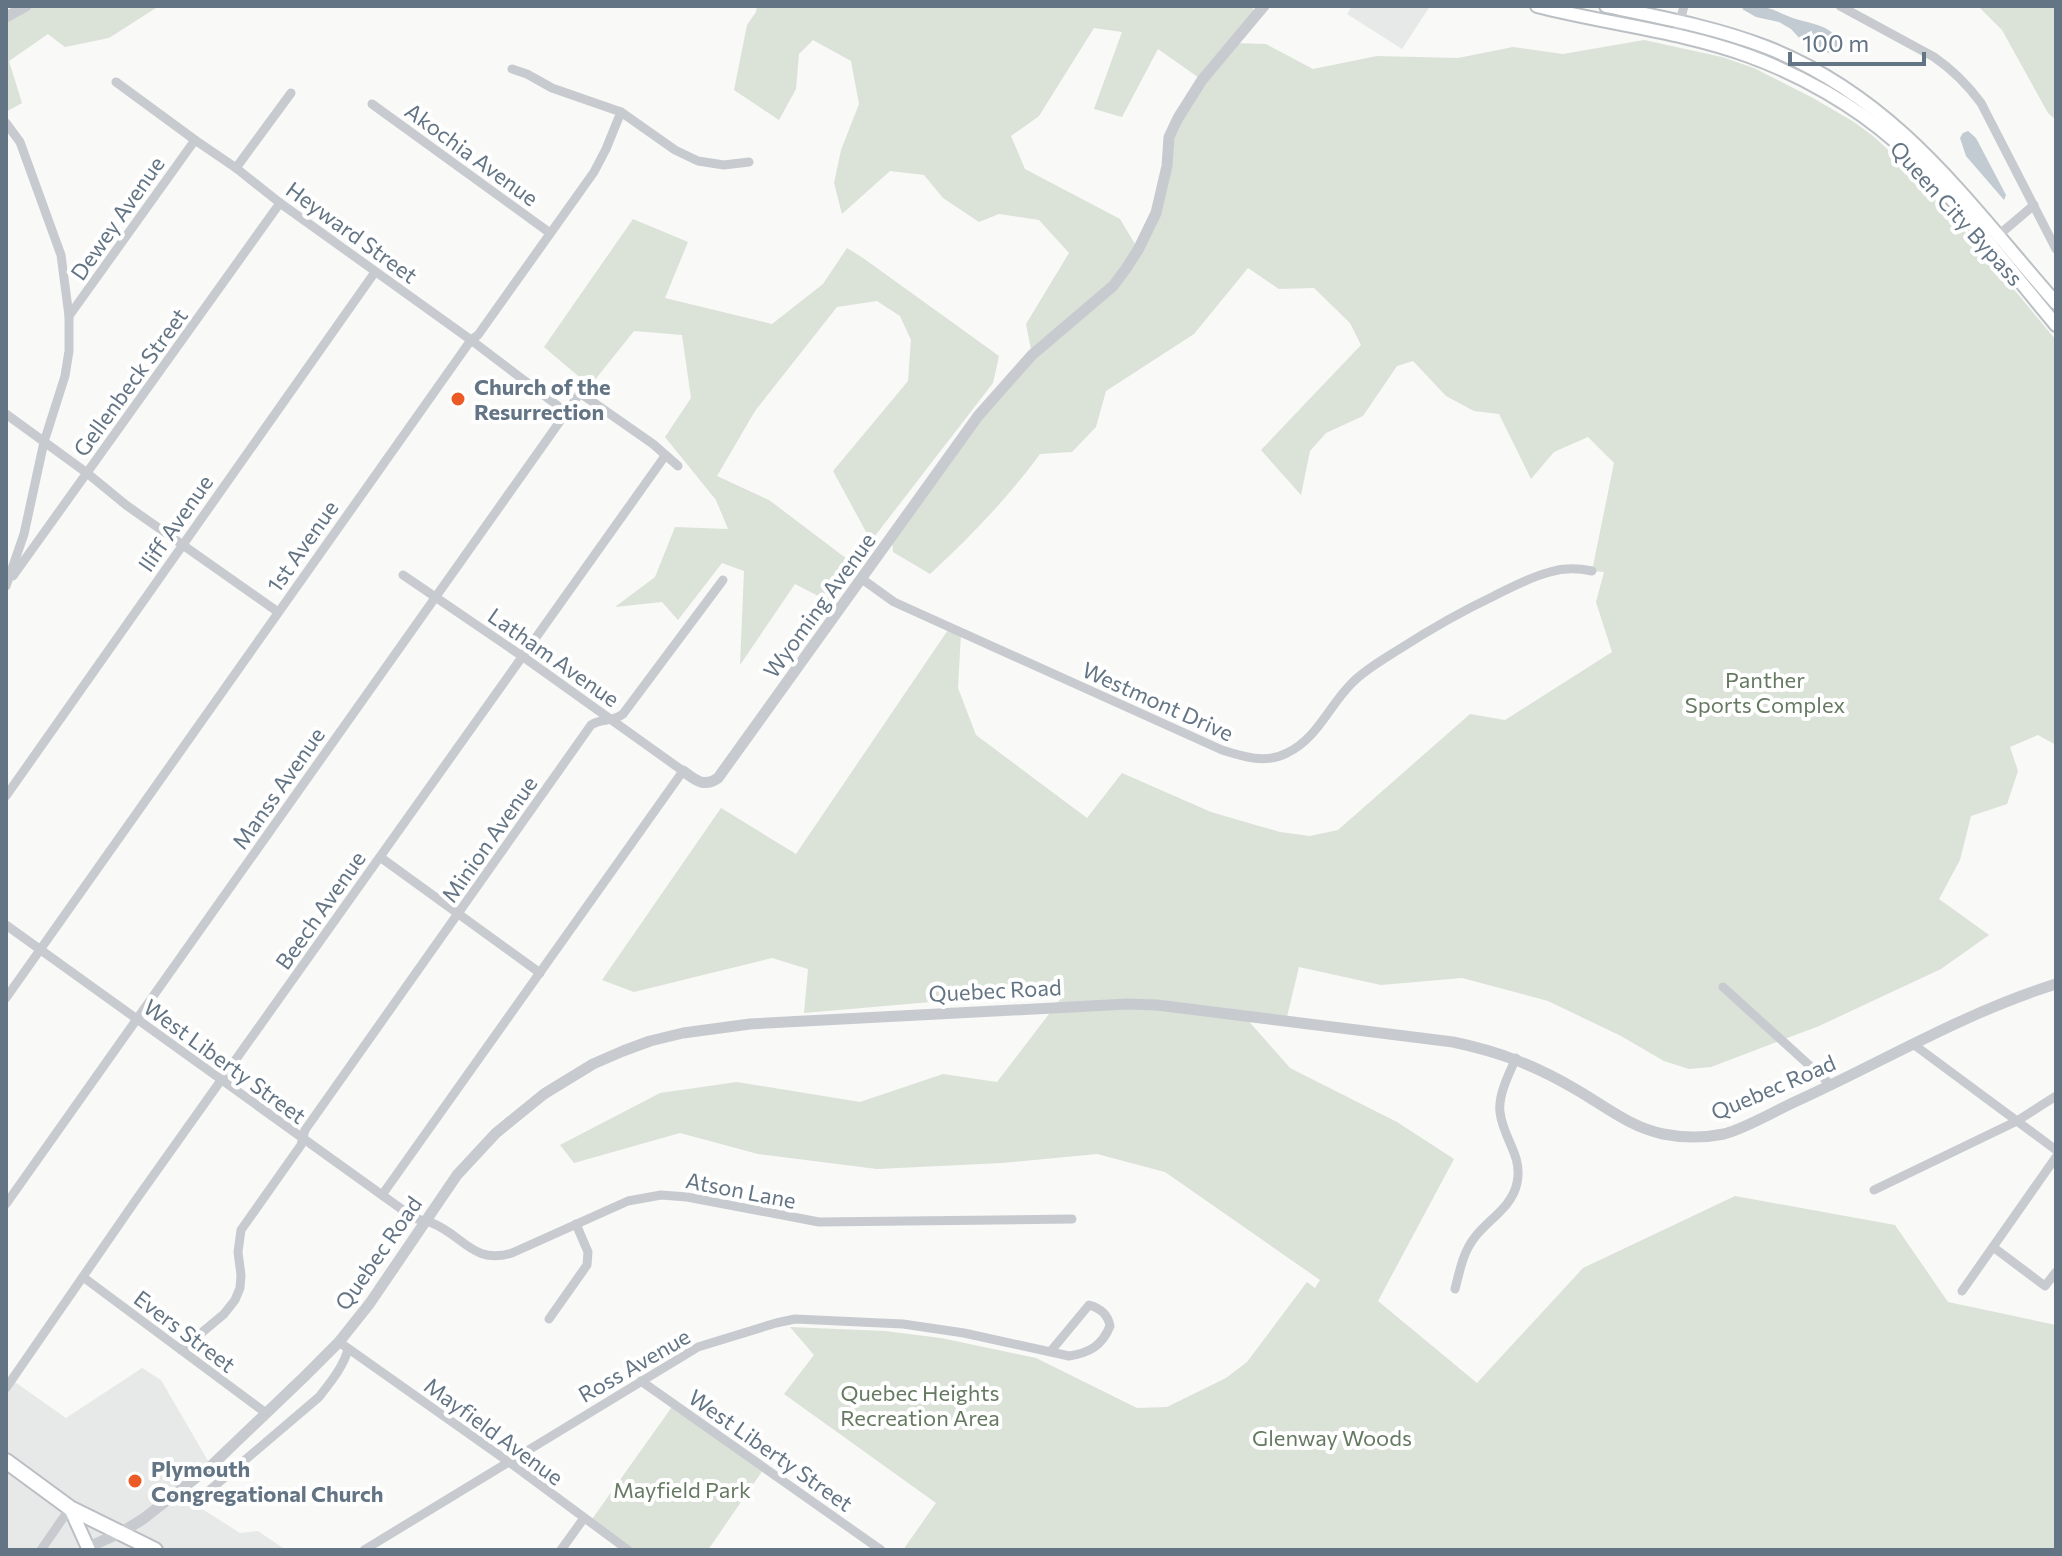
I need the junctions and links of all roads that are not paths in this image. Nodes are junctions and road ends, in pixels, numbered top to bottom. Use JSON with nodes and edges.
{"nodes":[{"id":1,"x":26,"y":6,"type":"edge"},
{"id":2,"x":1264,"y":6,"type":"edge"},
{"id":3,"x":1537,"y":6,"type":"edge"},
{"id":4,"x":1606,"y":6,"type":"edge"},
{"id":5,"x":1684,"y":6,"type":"edge"},
{"id":6,"x":1840,"y":6,"type":"edge"},
{"id":7,"x":6,"y":17,"type":"edge"},
{"id":8,"x":1678,"y":21,"type":"junction"},
{"id":9,"x":1676,"y":36,"type":"junction"},
{"id":10,"x":512,"y":69,"type":"dead end"},
{"id":11,"x":116,"y":82,"type":"dead end"},
{"id":12,"x":291,"y":93,"type":"dead end"},
{"id":13,"x":372,"y":104,"type":"dead end"},
{"id":14,"x":621,"y":112,"type":"junction"},
{"id":15,"x":6,"y":123,"type":"edge"},
{"id":16,"x":195,"y":140,"type":"junction"},
{"id":17,"x":749,"y":162,"type":"dead end"},
{"id":18,"x":236,"y":168,"type":"junction"},
{"id":19,"x":280,"y":203,"type":"junction"},
{"id":20,"x":2034,"y":205,"type":"junction"},
{"id":21,"x":550,"y":233,"type":"junction"},
{"id":22,"x":1993,"y":240,"type":"junction"},
{"id":23,"x":2056,"y":249,"type":"edge"},
{"id":24,"x":375,"y":272,"type":"junction"},
{"id":25,"x":2056,"y":303,"type":"edge"},
{"id":26,"x":69,"y":316,"type":"junction"},
{"id":27,"x":2056,"y":325,"type":"edge"},
{"id":28,"x":471,"y":340,"type":"junction"},
{"id":29,"x":566,"y":412,"type":"junction"},
{"id":30,"x":6,"y":414,"type":"edge"},
{"id":31,"x":44,"y":442,"type":"junction"},
{"id":32,"x":665,"y":456,"type":"junction"},
{"id":33,"x":678,"y":466,"type":"dead end"},
{"id":34,"x":87,"y":473,"type":"junction"},
{"id":35,"x":181,"y":545,"type":"junction"},
{"id":36,"x":1592,"y":571,"type":"dead end"},
{"id":37,"x":403,"y":575,"type":"dead end"},
{"id":38,"x":862,"y":579,"type":"junction"},
{"id":39,"x":723,"y":580,"type":"dead end"},
{"id":40,"x":7,"y":584,"type":"edge"},
{"id":41,"x":435,"y":595,"type":"junction"},
{"id":42,"x":278,"y":612,"type":"junction"},
{"id":43,"x":522,"y":656,"type":"junction"},
{"id":44,"x":611,"y":720,"type":"junction"},
{"id":45,"x":683,"y":771,"type":"junction"},
{"id":46,"x":6,"y":796,"type":"edge"},
{"id":47,"x":380,"y":857,"type":"junction"},
{"id":48,"x":459,"y":913,"type":"junction"},
{"id":49,"x":6,"y":925,"type":"edge"},
{"id":50,"x":40,"y":950,"type":"junction"},
{"id":51,"x":540,"y":973,"type":"junction"},
{"id":52,"x":2056,"y":984,"type":"edge"},
{"id":53,"x":1723,"y":987,"type":"dead end"},
{"id":54,"x":6,"y":998,"type":"edge"},
{"id":55,"x":136,"y":1019,"type":"junction"},
{"id":56,"x":1913,"y":1044,"type":"junction"},
{"id":57,"x":1516,"y":1058,"type":"junction"},
{"id":58,"x":221,"y":1081,"type":"junction"},
{"id":59,"x":1831,"y":1085,"type":"junction"},
{"id":60,"x":2056,"y":1096,"type":"edge"},
{"id":61,"x":2017,"y":1121,"type":"junction"},
{"id":62,"x":301,"y":1139,"type":"junction"},
{"id":63,"x":2056,"y":1150,"type":"edge"},
{"id":64,"x":2056,"y":1157,"type":"edge"},
{"id":65,"x":1874,"y":1190,"type":"dead end"},
{"id":66,"x":382,"y":1195,"type":"junction"},
{"id":67,"x":6,"y":1204,"type":"edge"},
{"id":68,"x":1072,"y":1219,"type":"dead end"},
{"id":69,"x":425,"y":1221,"type":"junction"},
{"id":70,"x":576,"y":1224,"type":"junction"},
{"id":71,"x":1993,"y":1247,"type":"junction"},
{"id":72,"x":2056,"y":1272,"type":"edge"},
{"id":73,"x":83,"y":1277,"type":"junction"},
{"id":74,"x":1455,"y":1289,"type":"dead end"},
{"id":75,"x":1962,"y":1291,"type":"dead end"},
{"id":76,"x":549,"y":1319,"type":"dead end"},
{"id":77,"x":344,"y":1346,"type":"junction"},
{"id":78,"x":181,"y":1350,"type":"junction"},
{"id":79,"x":1050,"y":1352,"type":"junction"},
{"id":80,"x":641,"y":1381,"type":"junction"},
{"id":81,"x":6,"y":1388,"type":"edge"},
{"id":82,"x":266,"y":1413,"type":"junction"},
{"id":83,"x":6,"y":1461,"type":"edge"},
{"id":84,"x":509,"y":1462,"type":"junction"},
{"id":85,"x":204,"y":1495,"type":"dead end"},
{"id":86,"x":70,"y":1508,"type":"junction"},
{"id":87,"x":584,"y":1518,"type":"junction"},
{"id":88,"x":122,"y":1532,"type":"junction"},
{"id":89,"x":89,"y":1548,"type":"edge"},
{"id":90,"x":41,"y":1550,"type":"edge"},
{"id":91,"x":155,"y":1550,"type":"edge"},
{"id":92,"x":364,"y":1550,"type":"edge"},
{"id":93,"x":561,"y":1550,"type":"edge"},
{"id":94,"x":628,"y":1550,"type":"edge"},
{"id":95,"x":881,"y":1550,"type":"edge"}],
"edges":[{"from":1,"to":7,"type":"street"},
{"from":2,"to":38,"type":"street","name":"Wyoming Avenue"},
{"from":3,"to":9,"type":"main road","name":"Queen City Bypass"},
{"from":4,"to":8,"type":"main road","name":"Queen City Bypass"},
{"from":5,"to":8,"type":"street"},
{"from":6,"to":20,"type":"street"},
{"from":8,"to":9,"type":"street"},
{"from":8,"to":22,"type":"main road","name":"Queen City Bypass"},
{"from":9,"to":22,"type":"main road","name":"Queen City Bypass"},
{"from":10,"to":14,"type":"street"},
{"from":11,"to":16,"type":"street","name":"Heyward Street"},
{"from":12,"to":18,"type":"street"},
{"from":13,"to":21,"type":"street","name":"Akochia Avenue"},
{"from":14,"to":17,"type":"street"},
{"from":14,"to":21,"type":"street","name":"1st Avenue"},
{"from":15,"to":26,"type":"street"},
{"from":16,"to":18,"type":"street","name":"Heyward Street"},
{"from":16,"to":26,"type":"street","name":"Dewey Avenue"},
{"from":18,"to":19,"type":"street","name":"Heyward Street"},
{"from":19,"to":24,"type":"street","name":"Heyward Street"},
{"from":19,"to":34,"type":"street","name":"Gellenbeck Street"},
{"from":20,"to":22,"type":"street"},
{"from":20,"to":23,"type":"street"},
{"from":21,"to":28,"type":"street","name":"1st Avenue"},
{"from":22,"to":25,"type":"main road"},
{"from":22,"to":27,"type":"main road","name":"Queen City Bypass"},
{"from":24,"to":28,"type":"street","name":"Heyward Street"},
{"from":24,"to":35,"type":"street","name":"Iliff Avenue"},
{"from":26,"to":31,"type":"street"},
{"from":28,"to":29,"type":"street","name":"Heyward Street"},
{"from":28,"to":42,"type":"street","name":"1st Avenue"},
{"from":29,"to":32,"type":"street","name":"Manss Avenue"},
{"from":29,"to":41,"type":"street","name":"Manss Avenue"},
{"from":30,"to":31,"type":"street"},
{"from":31,"to":34,"type":"street"},
{"from":31,"to":40,"type":"street"},
{"from":32,"to":33,"type":"street"},
{"from":32,"to":43,"type":"street","name":"Beech Avenue"},
{"from":34,"to":35,"type":"street"},
{"from":34,"to":40,"type":"street","name":"Gellenbeck Street"},
{"from":35,"to":42,"type":"street"},
{"from":35,"to":46,"type":"street","name":"Iliff Avenue"},
{"from":36,"to":38,"type":"street","name":"Westmont Drive"},
{"from":37,"to":41,"type":"street","name":"Latham Avenue"},
{"from":38,"to":45,"type":"street","name":"Wyoming Avenue"},
{"from":39,"to":44,"type":"street","name":"Minion Avenue"},
{"from":41,"to":43,"type":"street","name":"Latham Avenue"},
{"from":41,"to":55,"type":"street","name":"Manss Avenue"},
{"from":42,"to":50,"type":"street","name":"1st Avenue"},
{"from":43,"to":44,"type":"street","name":"Latham Avenue"},
{"from":43,"to":47,"type":"street","name":"Beech Avenue"},
{"from":44,"to":45,"type":"street","name":"Latham Avenue"},
{"from":44,"to":48,"type":"street","name":"Minion Avenue"},
{"from":45,"to":51,"type":"street"},
{"from":47,"to":48,"type":"street"},
{"from":47,"to":58,"type":"street","name":"Beech Avenue"},
{"from":48,"to":51,"type":"street"},
{"from":48,"to":62,"type":"street","name":"Minion Avenue"},
{"from":49,"to":50,"type":"street","name":"West Liberty Street"},
{"from":50,"to":54,"type":"street","name":"1st Avenue"},
{"from":50,"to":55,"type":"street","name":"West Liberty Street"},
{"from":51,"to":66,"type":"street"},
{"from":52,"to":56,"type":"street","name":"Quebec Road"},
{"from":53,"to":59,"type":"street"},
{"from":55,"to":58,"type":"street","name":"West Liberty Street"},
{"from":55,"to":67,"type":"street","name":"Manss Avenue"},
{"from":56,"to":59,"type":"street","name":"Quebec Road"},
{"from":56,"to":61,"type":"street"},
{"from":57,"to":59,"type":"street","name":"Quebec Road"},
{"from":57,"to":69,"type":"street","name":"Quebec Road"},
{"from":57,"to":74,"type":"street"},
{"from":58,"to":62,"type":"street","name":"West Liberty Street"},
{"from":58,"to":73,"type":"street","name":"Beech Avenue"},
{"from":60,"to":61,"type":"street"},
{"from":61,"to":63,"type":"street"},
{"from":61,"to":65,"type":"street"},
{"from":62,"to":66,"type":"street","name":"West Liberty Street"},
{"from":62,"to":78,"type":"street","name":"Minion Avenue"},
{"from":64,"to":71,"type":"street"},
{"from":66,"to":69,"type":"street","name":"West Liberty Street"},
{"from":68,"to":70,"type":"street","name":"Atson Lane"},
{"from":69,"to":70,"type":"street","name":"Atson Lane"},
{"from":69,"to":77,"type":"street","name":"Quebec Road"},
{"from":70,"to":76,"type":"street"},
{"from":71,"to":72,"type":"street"},
{"from":71,"to":75,"type":"street"},
{"from":73,"to":78,"type":"street","name":"Evers Street"},
{"from":73,"to":81,"type":"street","name":"Beech Avenue"},
{"from":77,"to":82,"type":"street","name":"Quebec Road"},
{"from":77,"to":84,"type":"street","name":"Mayfield Avenue"},
{"from":77,"to":85,"type":"street","name":"Quebec Road"},
{"from":78,"to":82,"type":"street","name":"Evers Street"},
{"from":79,"to":79,"type":"street","name":"Ross Avenue"},
{"from":79,"to":80,"type":"street","name":"Ross Avenue"},
{"from":80,"to":84,"type":"street","name":"Ross Avenue"},
{"from":80,"to":95,"type":"street","name":"West Liberty Street"},
{"from":82,"to":88,"type":"street","name":"Quebec Road"},
{"from":83,"to":86,"type":"main road"},
{"from":84,"to":87,"type":"street","name":"Mayfield Avenue"},
{"from":84,"to":92,"type":"street","name":"Ross Avenue"},
{"from":86,"to":88,"type":"main road"},
{"from":86,"to":89,"type":"main road"},
{"from":86,"to":90,"type":"street"},
{"from":87,"to":93,"type":"street"},
{"from":87,"to":94,"type":"street","name":"Mayfield Avenue"},
{"from":88,"to":89,"type":"street","name":"Quebec Road"},
{"from":88,"to":91,"type":"main road"}]}
